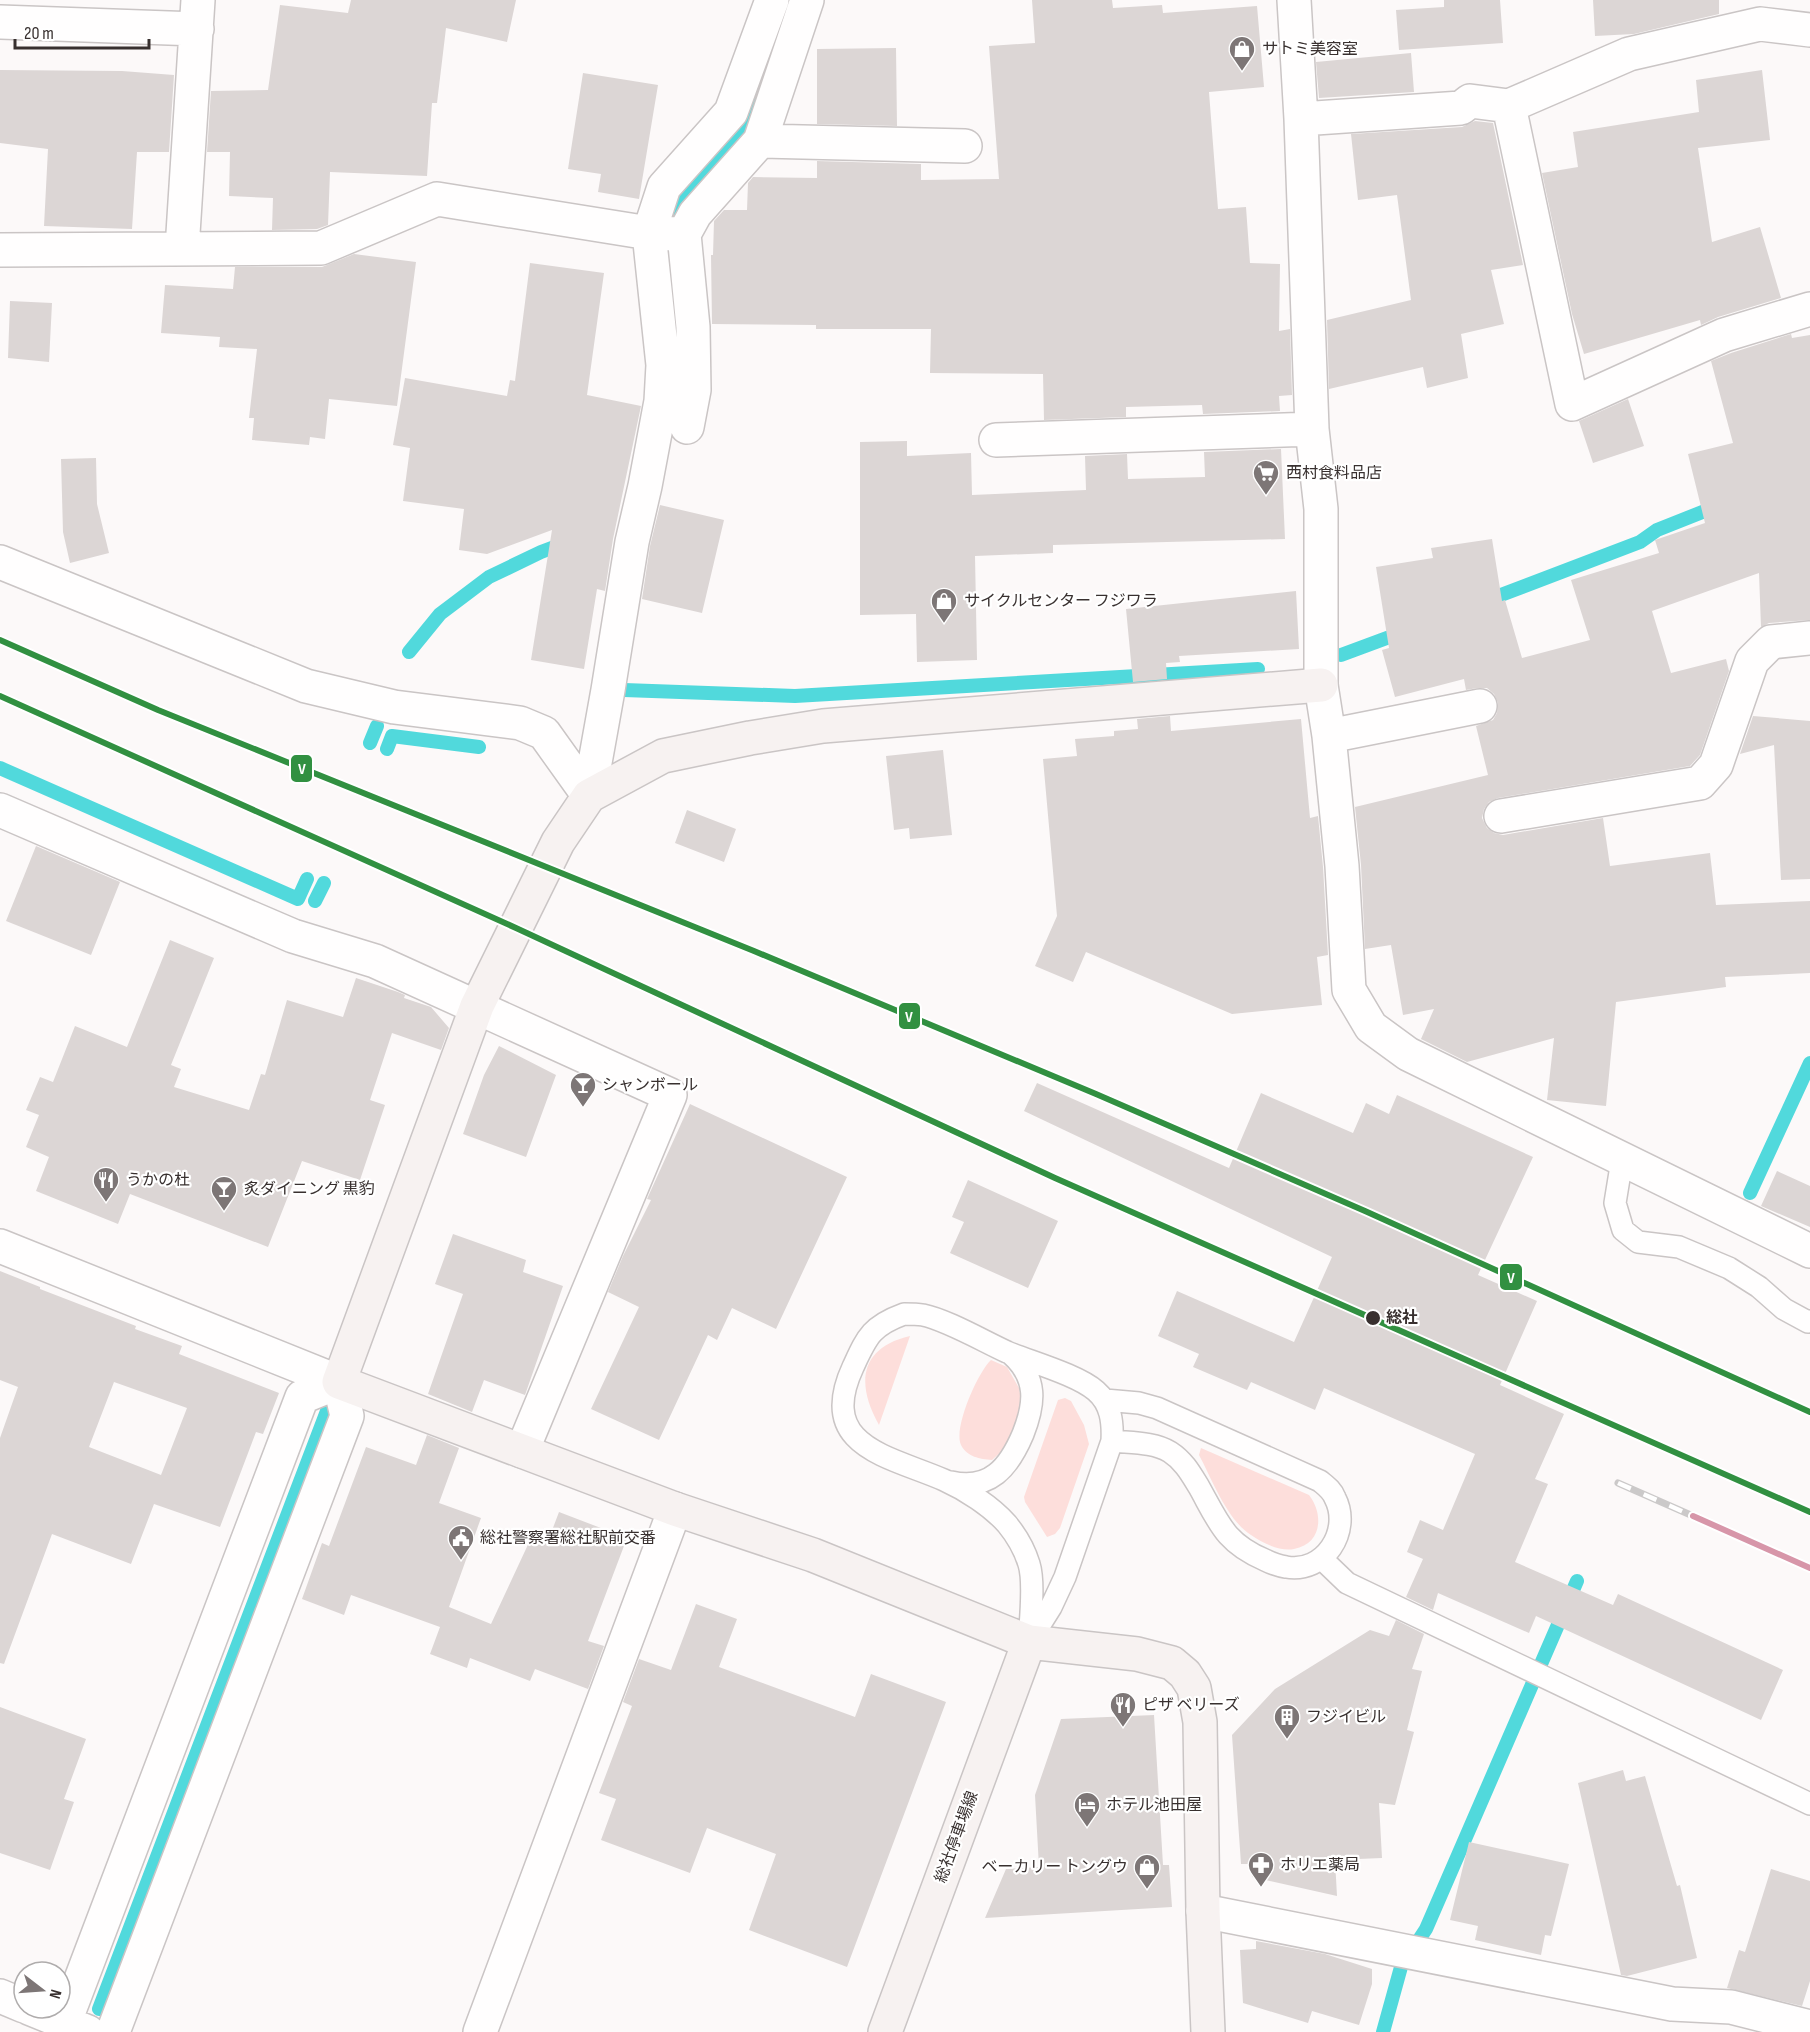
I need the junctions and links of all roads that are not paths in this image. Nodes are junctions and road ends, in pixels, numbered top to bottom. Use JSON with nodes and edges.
{"nodes":[{"id":1,"x":772,"y":0,"type":"edge"},
{"id":2,"x":807,"y":0,"type":"edge"},
{"id":3,"x":1294,"y":0,"type":"edge"},
{"id":4,"x":197,"y":15,"type":"edge"},
{"id":5,"x":0,"y":22,"type":"edge"},
{"id":6,"x":1810,"y":30,"type":"edge"},
{"id":7,"x":1509,"y":106,"type":"junction"},
{"id":8,"x":1301,"y":119,"type":"junction"},
{"id":9,"x":760,"y":141,"type":"junction"},
{"id":10,"x":965,"y":146,"type":"dead end"},
{"id":11,"x":649,"y":233,"type":"junction"},
{"id":12,"x":684,"y":234,"type":"junction"},
{"id":13,"x":182,"y":249,"type":"junction"},
{"id":14,"x":0,"y":250,"type":"edge"},
{"id":15,"x":1810,"y":309,"type":"edge"},
{"id":16,"x":687,"y":427,"type":"dead end"},
{"id":17,"x":1312,"y":429,"type":"junction"},
{"id":18,"x":996,"y":440,"type":"dead end"},
{"id":19,"x":0,"y":562,"type":"edge"},
{"id":20,"x":1810,"y":638,"type":"edge"},
{"id":21,"x":1321,"y":685,"type":"junction"},
{"id":22,"x":1480,"y":706,"type":"dead end"},
{"id":23,"x":1329,"y":736,"type":"junction"},
{"id":24,"x":589,"y":796,"type":"junction"},
{"id":25,"x":0,"y":810,"type":"edge"},
{"id":26,"x":1501,"y":816,"type":"dead end"},
{"id":27,"x":477,"y":1006,"type":"junction"},
{"id":28,"x":1622,"y":1160,"type":"junction"},
{"id":29,"x":0,"y":1246,"type":"edge"},
{"id":30,"x":1810,"y":1251,"type":"edge"},
{"id":31,"x":1810,"y":1321,"type":"edge"},
{"id":32,"x":1008,"y":1352,"type":"junction"},
{"id":33,"x":339,"y":1382,"type":"junction"},
{"id":34,"x":1105,"y":1400,"type":"junction"},
{"id":35,"x":1112,"y":1441,"type":"junction"},
{"id":36,"x":522,"y":1451,"type":"junction"},
{"id":37,"x":946,"y":1481,"type":"junction"},
{"id":38,"x":675,"y":1509,"type":"junction"},
{"id":39,"x":1322,"y":1559,"type":"junction"},
{"id":40,"x":1029,"y":1642,"type":"junction"},
{"id":41,"x":1810,"y":1804,"type":"edge"},
{"id":42,"x":1203,"y":1911,"type":"junction"},
{"id":43,"x":53,"y":2020,"type":"edge"},
{"id":44,"x":1810,"y":2027,"type":"edge"},
{"id":45,"x":71,"y":2029,"type":"edge"},
{"id":46,"x":113,"y":2032,"type":"edge"},
{"id":47,"x":480,"y":2032,"type":"edge"},
{"id":48,"x":885,"y":2032,"type":"edge"},
{"id":49,"x":1208,"y":2032,"type":"edge"}],
"edges":[{"from":1,"to":11,"type":"street"},
{"from":2,"to":9,"type":"street"},
{"from":3,"to":8,"type":"street"},
{"from":4,"to":5,"type":"street"},
{"from":4,"to":13,"type":"street"},
{"from":6,"to":7,"type":"street"},
{"from":7,"to":8,"type":"street"},
{"from":7,"to":15,"type":"street"},
{"from":8,"to":17,"type":"street"},
{"from":9,"to":10,"type":"street"},
{"from":9,"to":12,"type":"street"},
{"from":11,"to":12,"type":"street"},
{"from":11,"to":13,"type":"street"},
{"from":11,"to":24,"type":"street"},
{"from":12,"to":16,"type":"street"},
{"from":13,"to":14,"type":"street"},
{"from":17,"to":18,"type":"street"},
{"from":17,"to":21,"type":"street"},
{"from":19,"to":24,"type":"street"},
{"from":20,"to":26,"type":"street"},
{"from":21,"to":23,"type":"street"},
{"from":21,"to":24,"type":"street"},
{"from":22,"to":23,"type":"street"},
{"from":23,"to":28,"type":"street"},
{"from":24,"to":27,"type":"street"},
{"from":25,"to":27,"type":"street"},
{"from":27,"to":33,"type":"street"},
{"from":27,"to":36,"type":"street"},
{"from":28,"to":30,"type":"street"},
{"from":28,"to":31,"type":"lane"},
{"from":29,"to":33,"type":"street"},
{"from":32,"to":34,"type":"lane"},
{"from":32,"to":37,"type":"lane"},
{"from":32,"to":37,"type":"lane"},
{"from":33,"to":36,"type":"street"},
{"from":33,"to":45,"type":"street"},
{"from":33,"to":46,"type":"street"},
{"from":34,"to":35,"type":"lane"},
{"from":34,"to":39,"type":"lane"},
{"from":35,"to":39,"type":"lane"},
{"from":35,"to":40,"type":"lane"},
{"from":36,"to":38,"type":"street"},
{"from":37,"to":40,"type":"lane"},
{"from":38,"to":40,"type":"street"},
{"from":38,"to":47,"type":"street"},
{"from":39,"to":41,"type":"lane"},
{"from":40,"to":42,"type":"street"},
{"from":40,"to":48,"type":"street","name":"総社停車場線"},
{"from":42,"to":44,"type":"street"},
{"from":42,"to":49,"type":"street"},
{"from":43,"to":45,"type":"street"}]}
